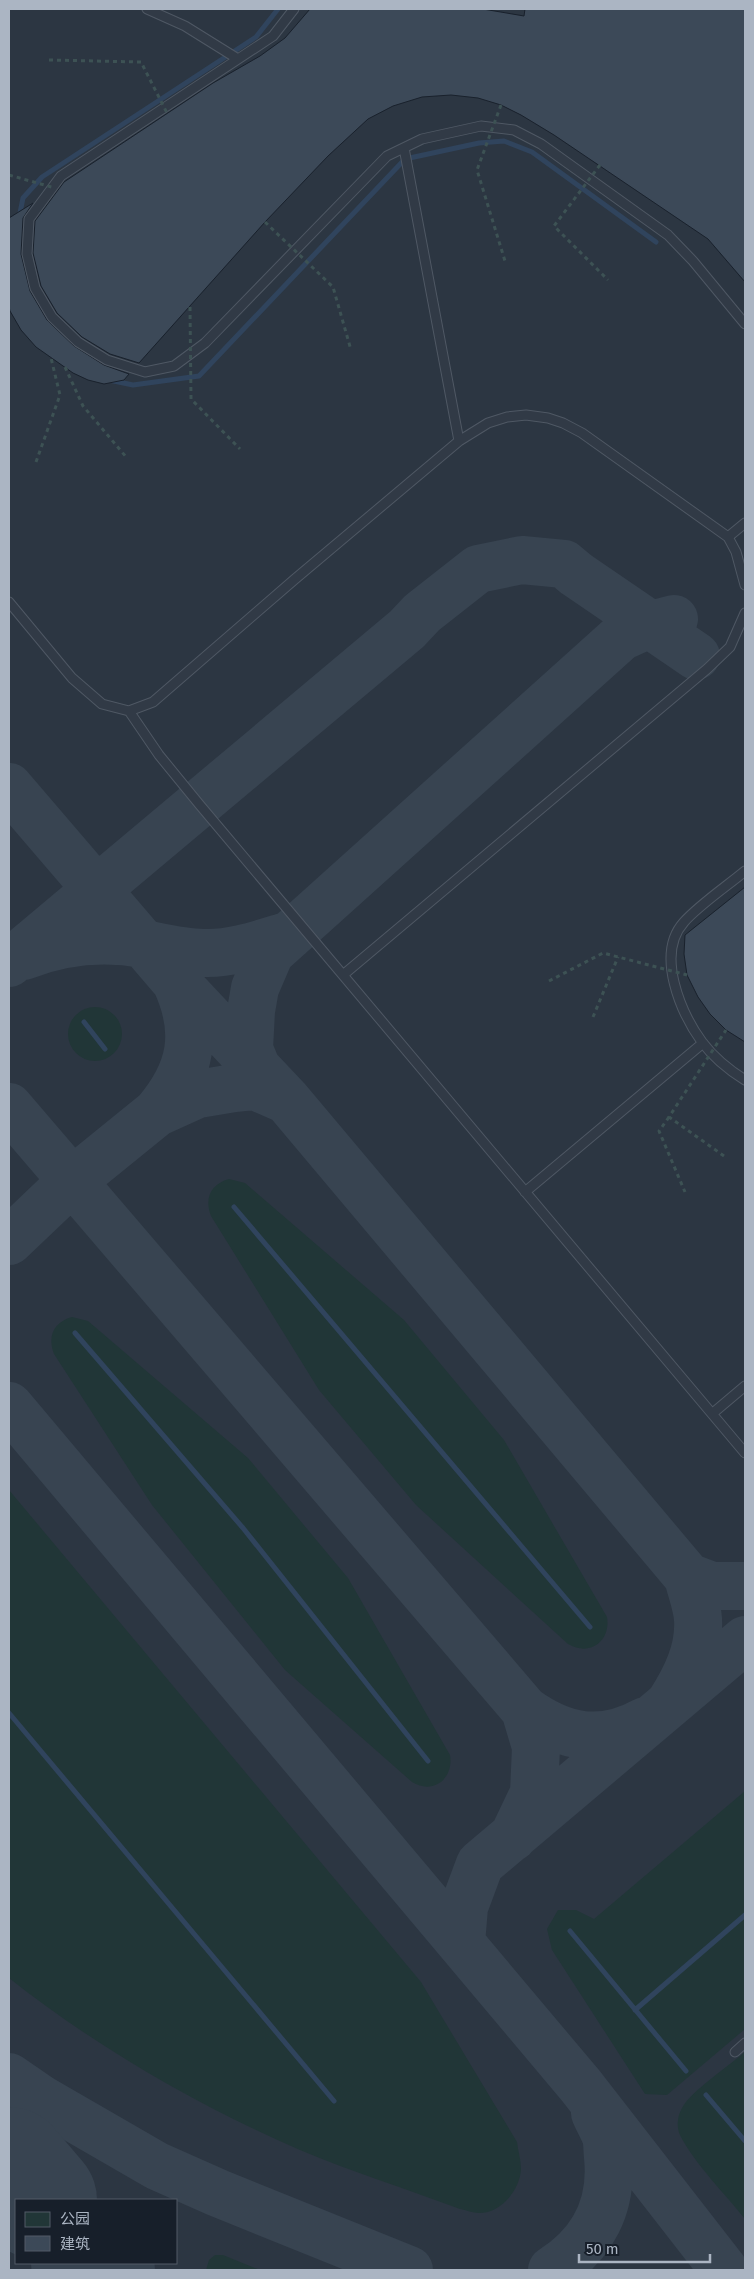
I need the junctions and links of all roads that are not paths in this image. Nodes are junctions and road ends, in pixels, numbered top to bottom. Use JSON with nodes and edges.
{"nodes":[{"id":1,"x":147,"y":9,"type":"edge"},
{"id":2,"x":294,"y":9,"type":"edge"},
{"id":3,"x":238,"y":59,"type":"junction"},
{"id":4,"x":404,"y":148,"type":"junction"},
{"id":5,"x":745,"y":324,"type":"edge"},
{"id":6,"x":459,"y":441,"type":"junction"},
{"id":7,"x":745,"y":523,"type":"edge"},
{"id":8,"x":728,"y":537,"type":"junction"},
{"id":9,"x":745,"y":585,"type":"edge"},
{"id":10,"x":9,"y":602,"type":"edge"},
{"id":11,"x":745,"y":613,"type":"edge"},
{"id":12,"x":129,"y":711,"type":"junction"},
{"id":13,"x":745,"y":871,"type":"edge"},
{"id":14,"x":343,"y":975,"type":"junction"},
{"id":15,"x":702,"y":1043,"type":"junction"},
{"id":16,"x":745,"y":1080,"type":"edge"},
{"id":17,"x":524,"y":1192,"type":"junction"},
{"id":18,"x":745,"y":1386,"type":"edge"},
{"id":19,"x":713,"y":1413,"type":"junction"},
{"id":20,"x":745,"y":1453,"type":"edge"},
{"id":21,"x":745,"y":2043,"type":"edge"},
{"id":22,"x":735,"y":2052,"type":"dead end"}],
"edges":[{"from":1,"to":3,"type":"lane"},
{"from":2,"to":3,"type":"lane"},
{"from":3,"to":4,"type":"lane"},
{"from":4,"to":5,"type":"lane"},
{"from":4,"to":6,"type":"lane"},
{"from":6,"to":8,"type":"lane"},
{"from":6,"to":12,"type":"lane"},
{"from":7,"to":8,"type":"lane"},
{"from":8,"to":9,"type":"lane"},
{"from":10,"to":12,"type":"lane"},
{"from":11,"to":14,"type":"lane"},
{"from":12,"to":14,"type":"lane"},
{"from":13,"to":15,"type":"lane"},
{"from":14,"to":17,"type":"lane"},
{"from":15,"to":16,"type":"lane"},
{"from":15,"to":17,"type":"lane"},
{"from":17,"to":19,"type":"lane"},
{"from":18,"to":19,"type":"lane"},
{"from":19,"to":20,"type":"lane"},
{"from":21,"to":22,"type":"lane"}]}
